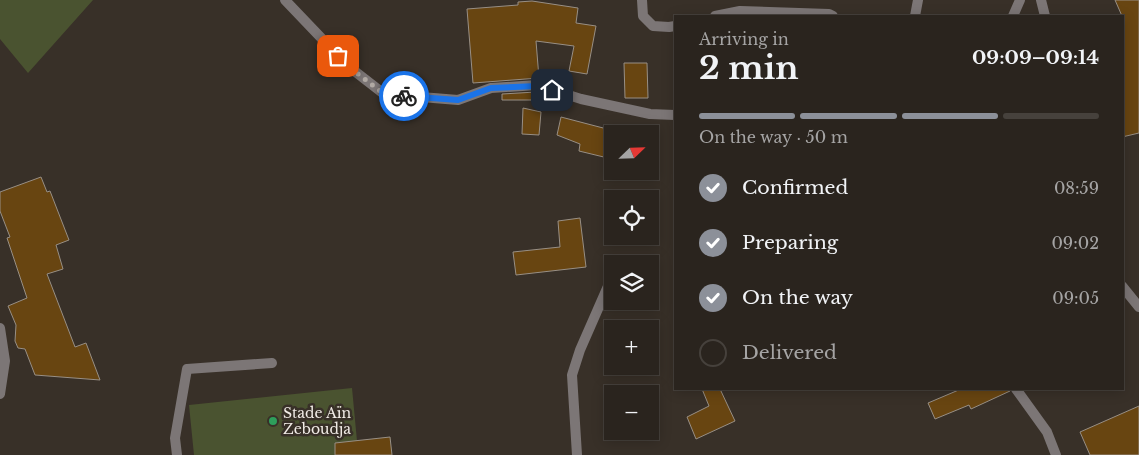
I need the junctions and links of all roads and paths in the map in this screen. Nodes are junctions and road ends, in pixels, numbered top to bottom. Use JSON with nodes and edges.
{"nodes":[{"id":1,"x":285,"y":0,"type":"edge"},
{"id":2,"x":642,"y":0,"type":"edge"},
{"id":3,"x":918,"y":0,"type":"edge"},
{"id":4,"x":1020,"y":0,"type":"edge"},
{"id":5,"x":1041,"y":0,"type":"edge"},
{"id":6,"x":719,"y":15,"type":"edge"},
{"id":7,"x":832,"y":15,"type":"edge"},
{"id":8,"x":915,"y":15,"type":"edge"},
{"id":9,"x":1013,"y":15,"type":"edge"},
{"id":10,"x":1045,"y":15,"type":"edge"},
{"id":11,"x":674,"y":26,"type":"edge"},
{"id":12,"x":674,"y":115,"type":"edge"},
{"id":13,"x":1124,"y":288,"type":"edge"},
{"id":14,"x":604,"y":295,"type":"edge"},
{"id":15,"x":1139,"y":307,"type":"edge"},
{"id":16,"x":0,"y":328,"type":"edge"},
{"id":17,"x":272,"y":363,"type":"dead end"},
{"id":18,"x":1017,"y":390,"type":"edge"},
{"id":19,"x":0,"y":394,"type":"edge"},
{"id":20,"x":177,"y":455,"type":"edge"},
{"id":21,"x":577,"y":455,"type":"edge"},
{"id":22,"x":1056,"y":455,"type":"edge"}],
"edges":[{"from":1,"to":12,"type":"street"},
{"from":2,"to":11,"type":"street"},
{"from":3,"to":8,"type":"street"},
{"from":4,"to":9,"type":"street"},
{"from":5,"to":10,"type":"street"},
{"from":6,"to":7,"type":"street"},
{"from":13,"to":15,"type":"street"},
{"from":14,"to":21,"type":"street"},
{"from":16,"to":19,"type":"street"},
{"from":17,"to":20,"type":"street"},
{"from":18,"to":22,"type":"street"}]}
